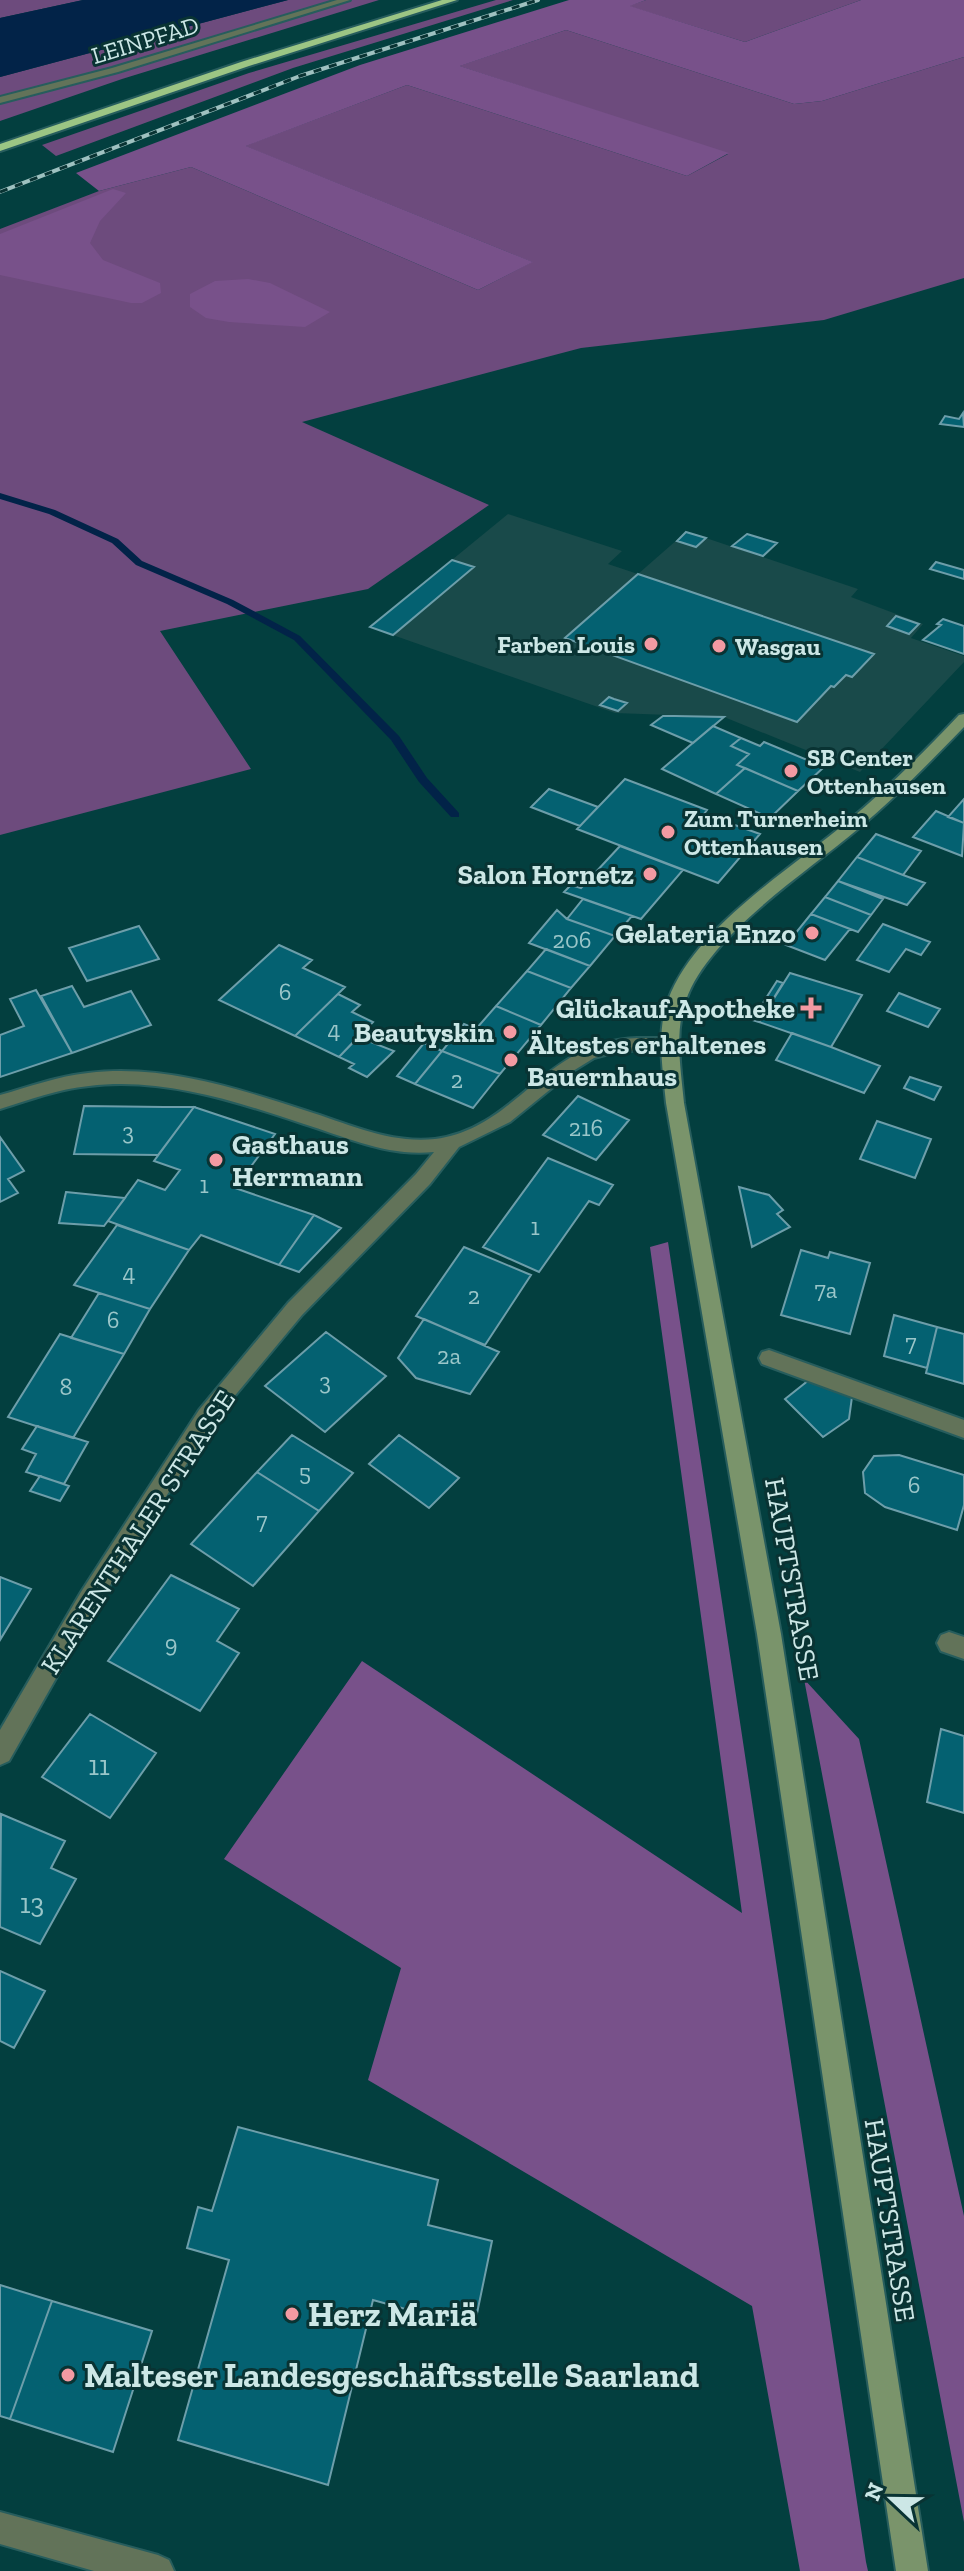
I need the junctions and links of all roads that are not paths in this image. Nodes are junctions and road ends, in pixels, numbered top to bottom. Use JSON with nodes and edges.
{"nodes":[{"id":1,"x":346,"y":0,"type":"edge"},
{"id":2,"x":419,"y":0,"type":"edge"},
{"id":3,"x":452,"y":0,"type":"edge"},
{"id":4,"x":0,"y":100,"type":"edge"},
{"id":5,"x":0,"y":136,"type":"edge"},
{"id":6,"x":0,"y":148,"type":"edge"},
{"id":7,"x":963,"y":722,"type":"edge"},
{"id":8,"x":670,"y":1044,"type":"junction"},
{"id":9,"x":0,"y":1102,"type":"edge"},
{"id":10,"x":451,"y":1144,"type":"junction"},
{"id":11,"x":769,"y":1358,"type":"dead end"},
{"id":12,"x":964,"y":1429,"type":"edge"},
{"id":13,"x":0,"y":1753,"type":"edge"},
{"id":14,"x":0,"y":2528,"type":"edge"},
{"id":15,"x":158,"y":2571,"type":"edge"},
{"id":16,"x":912,"y":2571,"type":"edge"}],
"edges":[{"from":1,"to":4,"type":"street","name":"LEINPFAD"},
{"from":2,"to":5,"type":"highway"},
{"from":3,"to":6,"type":"highway"},
{"from":7,"to":8,"type":"main road","name":"HAUPTSTRASSE"},
{"from":8,"to":10,"type":"street"},
{"from":8,"to":16,"type":"main road","name":"HAUPTSTRASSE"},
{"from":9,"to":10,"type":"street"},
{"from":10,"to":13,"type":"street","name":"KLARENTHALER STRASSE"},
{"from":11,"to":12,"type":"street"},
{"from":14,"to":15,"type":"street"}]}
